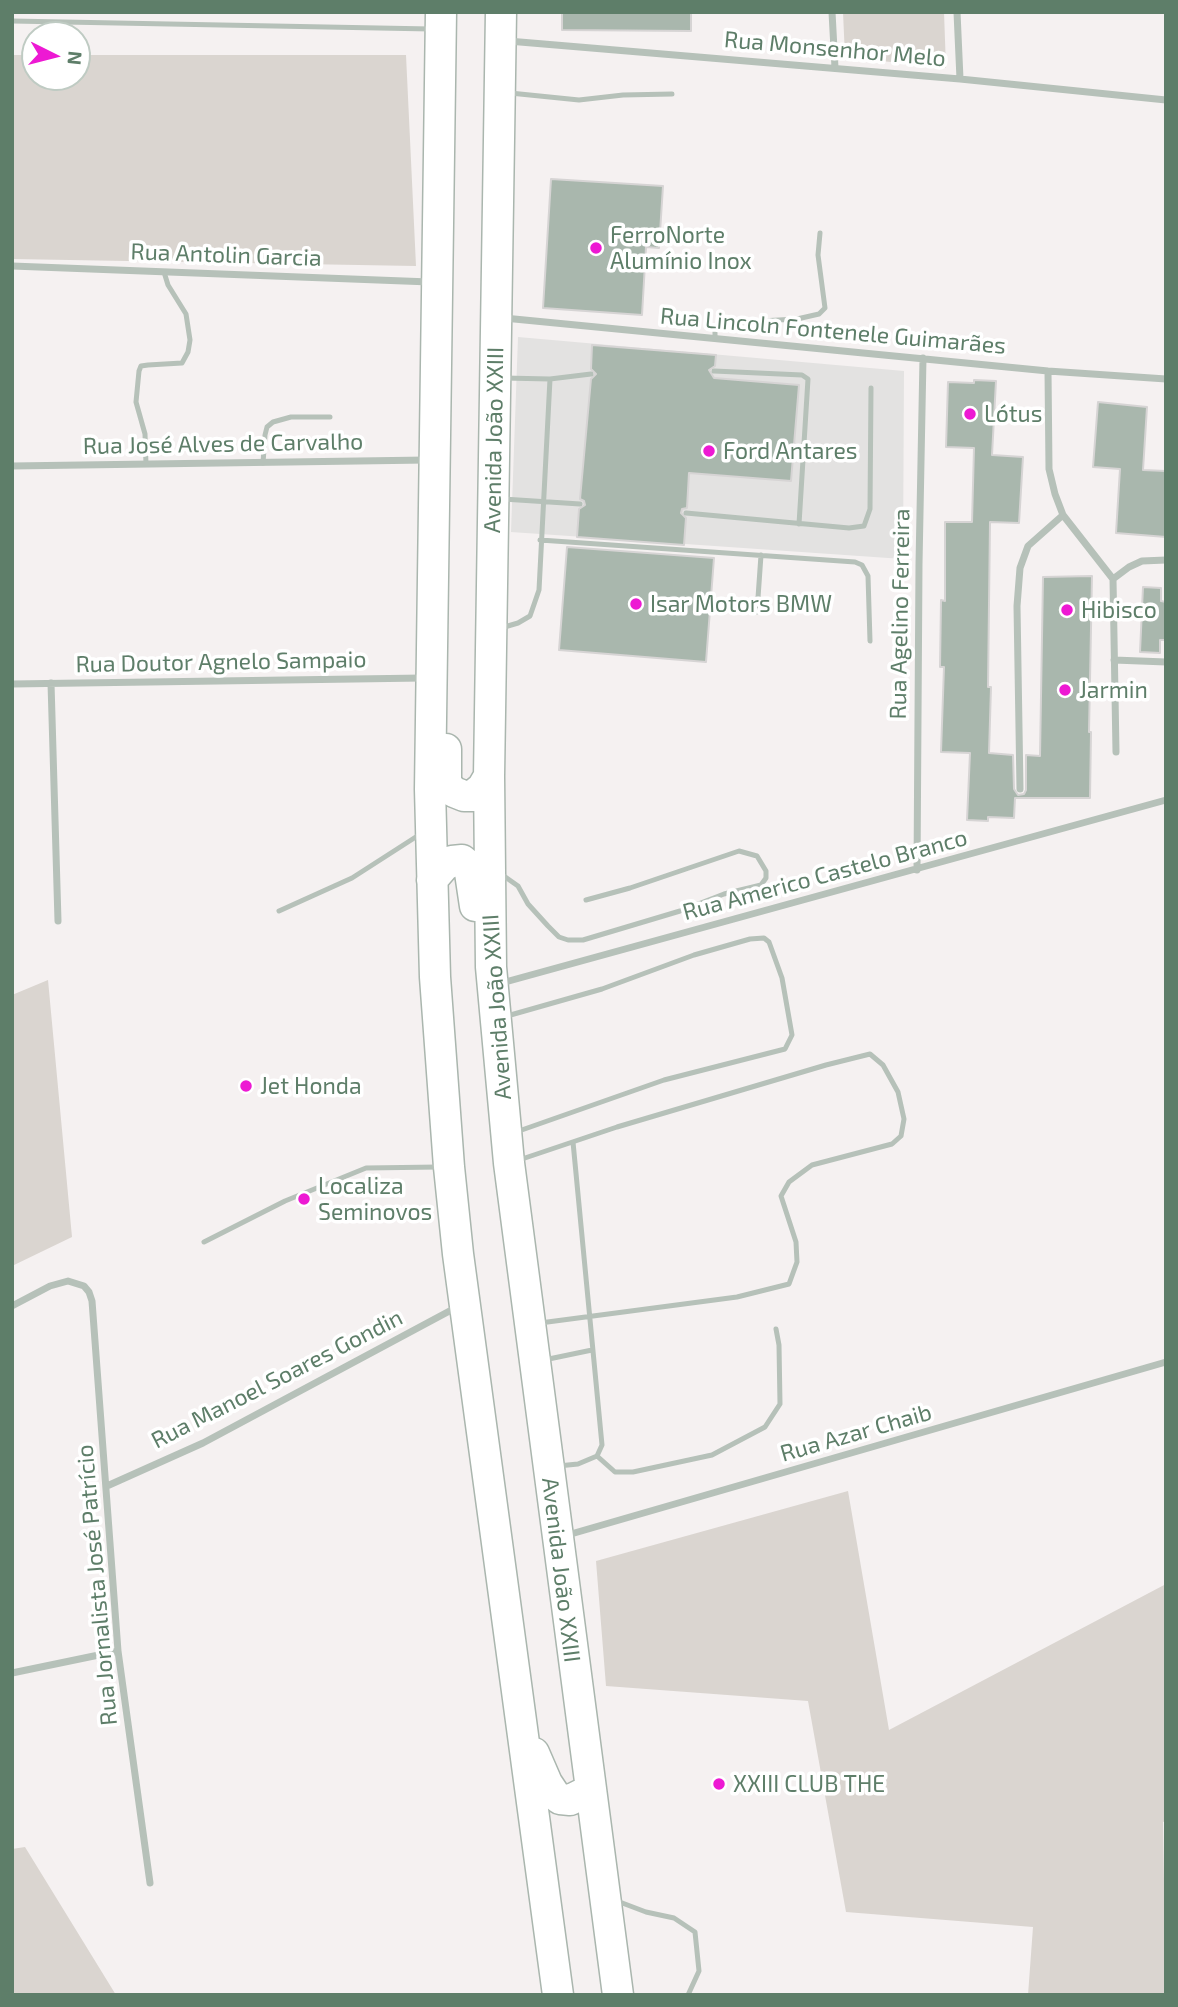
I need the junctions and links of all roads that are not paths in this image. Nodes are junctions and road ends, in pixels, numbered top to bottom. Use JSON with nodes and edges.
{"nodes":[{"id":1,"x":832,"y":12,"type":"edge"},
{"id":2,"x":957,"y":12,"type":"edge"},
{"id":3,"x":12,"y":20,"type":"edge"},
{"id":4,"x":441,"y":21,"type":"edge"},
{"id":5,"x":501,"y":26,"type":"edge"},
{"id":6,"x":835,"y":68,"type":"junction"},
{"id":7,"x":960,"y":79,"type":"junction"},
{"id":8,"x":500,"y":92,"type":"junction"},
{"id":9,"x":672,"y":94,"type":"dead end"},
{"id":10,"x":1166,"y":100,"type":"edge"},
{"id":11,"x":820,"y":233,"type":"dead end"},
{"id":12,"x":12,"y":266,"type":"edge"},
{"id":13,"x":163,"y":272,"type":"junction"},
{"id":14,"x":438,"y":283,"type":"junction"},
{"id":15,"x":497,"y":317,"type":"junction"},
{"id":16,"x":715,"y":339,"type":"junction"},
{"id":17,"x":923,"y":358,"type":"junction"},
{"id":18,"x":714,"y":371,"type":"dead end"},
{"id":19,"x":1048,"y":371,"type":"junction"},
{"id":20,"x":591,"y":374,"type":"dead end"},
{"id":21,"x":494,"y":377,"type":"junction"},
{"id":22,"x":550,"y":379,"type":"junction"},
{"id":23,"x":1166,"y":379,"type":"edge"},
{"id":24,"x":871,"y":388,"type":"dead end"},
{"id":25,"x":330,"y":417,"type":"dead end"},
{"id":26,"x":434,"y":460,"type":"junction"},
{"id":27,"x":263,"y":463,"type":"junction"},
{"id":28,"x":146,"y":464,"type":"junction"},
{"id":29,"x":12,"y":466,"type":"edge"},
{"id":30,"x":493,"y":498,"type":"junction"},
{"id":31,"x":542,"y":502,"type":"junction"},
{"id":32,"x":579,"y":504,"type":"dead end"},
{"id":33,"x":686,"y":513,"type":"dead end"},
{"id":34,"x":1063,"y":515,"type":"junction"},
{"id":35,"x":799,"y":524,"type":"junction"},
{"id":36,"x":540,"y":540,"type":"junction"},
{"id":37,"x":761,"y":555,"type":"junction"},
{"id":38,"x":1166,"y":560,"type":"edge"},
{"id":39,"x":1112,"y":579,"type":"junction"},
{"id":40,"x":757,"y":612,"type":"dead end"},
{"id":41,"x":492,"y":630,"type":"junction"},
{"id":42,"x":870,"y":641,"type":"dead end"},
{"id":43,"x":1114,"y":660,"type":"junction"},
{"id":44,"x":1166,"y":662,"type":"edge"},
{"id":45,"x":431,"y":678,"type":"junction"},
{"id":46,"x":12,"y":684,"type":"edge"},
{"id":47,"x":51,"y":684,"type":"junction"},
{"id":48,"x":1116,"y":752,"type":"dead end"},
{"id":49,"x":489,"y":776,"type":"junction"},
{"id":50,"x":1020,"y":789,"type":"dead end"},
{"id":51,"x":1166,"y":800,"type":"edge"},
{"id":52,"x":430,"y":828,"type":"junction"},
{"id":53,"x":489,"y":867,"type":"junction"},
{"id":54,"x":917,"y":870,"type":"junction"},
{"id":55,"x":432,"y":880,"type":"junction"},
{"id":56,"x":586,"y":900,"type":"dead end"},
{"id":57,"x":279,"y":911,"type":"dead end"},
{"id":58,"x":58,"y":921,"type":"dead end"},
{"id":59,"x":492,"y":976,"type":"junction"},
{"id":60,"x":496,"y":1018,"type":"junction"},
{"id":61,"x":573,"y":1142,"type":"junction"},
{"id":62,"x":508,"y":1149,"type":"junction"},
{"id":63,"x":449,"y":1167,"type":"junction"},
{"id":64,"x":204,"y":1242,"type":"dead end"},
{"id":65,"x":464,"y":1304,"type":"junction"},
{"id":66,"x":12,"y":1306,"type":"edge"},
{"id":67,"x":591,"y":1318,"type":"junction"},
{"id":68,"x":530,"y":1324,"type":"junction"},
{"id":69,"x":776,"y":1329,"type":"dead end"},
{"id":70,"x":592,"y":1350,"type":"junction"},
{"id":71,"x":535,"y":1362,"type":"junction"},
{"id":72,"x":1166,"y":1362,"type":"edge"},
{"id":73,"x":597,"y":1456,"type":"junction"},
{"id":74,"x":548,"y":1467,"type":"junction"},
{"id":75,"x":107,"y":1486,"type":"junction"},
{"id":76,"x":557,"y":1538,"type":"junction"},
{"id":77,"x":118,"y":1651,"type":"junction"},
{"id":78,"x":12,"y":1674,"type":"edge"},
{"id":79,"x":523,"y":1734,"type":"junction"},
{"id":80,"x":590,"y":1790,"type":"junction"},
{"id":81,"x":150,"y":1883,"type":"dead end"},
{"id":82,"x":605,"y":1897,"type":"junction"},
{"id":83,"x":558,"y":1995,"type":"edge"},
{"id":84,"x":618,"y":1995,"type":"edge"},
{"id":85,"x":688,"y":1995,"type":"edge"}],
"edges":[{"from":1,"to":6,"type":"street"},
{"from":2,"to":7,"type":"street"},
{"from":3,"to":4,"type":"lane"},
{"from":4,"to":14,"type":"main road"},
{"from":5,"to":6,"type":"street","name":"Rua Monsenhor Melo"},
{"from":5,"to":8,"type":"main road","name":"Avenida João XXIII"},
{"from":6,"to":7,"type":"street","name":"Rua Monsenhor Melo"},
{"from":7,"to":10,"type":"street","name":"Rua Monsenhor Melo"},
{"from":8,"to":9,"type":"lane"},
{"from":8,"to":15,"type":"main road","name":"Avenida João XXIII"},
{"from":11,"to":16,"type":"lane"},
{"from":12,"to":13,"type":"street","name":"Rua Antolin Garcia"},
{"from":13,"to":14,"type":"street","name":"Rua Antolin Garcia"},
{"from":13,"to":28,"type":"lane"},
{"from":14,"to":26,"type":"main road"},
{"from":15,"to":16,"type":"street","name":"Rua Lincoln Fontenele Guimarães"},
{"from":15,"to":21,"type":"main road","name":"Avenida João XXIII"},
{"from":16,"to":17,"type":"street","name":"Rua Lincoln Fontenele Guimarães"},
{"from":17,"to":19,"type":"street","name":"Rua Lincoln Fontenele Guimarães"},
{"from":17,"to":54,"type":"street","name":"Rua Agelino Ferreira"},
{"from":18,"to":35,"type":"lane"},
{"from":19,"to":23,"type":"street","name":"Rua Lincoln Fontenele Guimarães"},
{"from":19,"to":34,"type":"street"},
{"from":20,"to":22,"type":"lane"},
{"from":21,"to":22,"type":"lane"},
{"from":21,"to":30,"type":"main road","name":"Avenida João XXIII"},
{"from":22,"to":31,"type":"lane"},
{"from":24,"to":35,"type":"lane"},
{"from":25,"to":27,"type":"lane"},
{"from":26,"to":27,"type":"street","name":"Rua José Alves de Carvalho"},
{"from":26,"to":45,"type":"main road"},
{"from":27,"to":28,"type":"street","name":"Rua José Alves de Carvalho"},
{"from":28,"to":29,"type":"street","name":"Rua José Alves de Carvalho"},
{"from":30,"to":31,"type":"lane"},
{"from":30,"to":41,"type":"main road","name":"Avenida João XXIII"},
{"from":31,"to":32,"type":"lane"},
{"from":31,"to":36,"type":"lane"},
{"from":33,"to":35,"type":"lane"},
{"from":34,"to":39,"type":"street"},
{"from":34,"to":50,"type":"street"},
{"from":36,"to":37,"type":"lane"},
{"from":36,"to":41,"type":"lane"},
{"from":37,"to":40,"type":"lane"},
{"from":37,"to":42,"type":"lane"},
{"from":38,"to":39,"type":"street"},
{"from":39,"to":43,"type":"street"},
{"from":41,"to":49,"type":"main road","name":"Avenida João XXIII"},
{"from":43,"to":44,"type":"street"},
{"from":43,"to":48,"type":"street"},
{"from":45,"to":47,"type":"street","name":"Rua Doutor Agnelo Sampaio"},
{"from":45,"to":49,"type":"main road"},
{"from":45,"to":52,"type":"main road"},
{"from":46,"to":47,"type":"street","name":"Rua Doutor Agnelo Sampaio"},
{"from":47,"to":58,"type":"street"},
{"from":49,"to":53,"type":"main road","name":"Avenida João XXIII"},
{"from":51,"to":54,"type":"street","name":"Rua Americo Castelo Branco"},
{"from":52,"to":55,"type":"main road"},
{"from":52,"to":57,"type":"lane"},
{"from":53,"to":56,"type":"lane"},
{"from":53,"to":59,"type":"main road","name":"Avenida João XXIII"},
{"from":54,"to":59,"type":"street","name":"Rua Americo Castelo Branco"},
{"from":55,"to":59,"type":"main road"},
{"from":55,"to":63,"type":"main road"},
{"from":59,"to":60,"type":"main road","name":"Avenida João XXIII"},
{"from":60,"to":62,"type":"main road","name":"Avenida João XXIII"},
{"from":60,"to":62,"type":"lane"},
{"from":61,"to":62,"type":"lane"},
{"from":61,"to":67,"type":"lane"},
{"from":61,"to":67,"type":"lane"},
{"from":62,"to":68,"type":"main road","name":"Avenida João XXIII"},
{"from":63,"to":64,"type":"lane"},
{"from":63,"to":65,"type":"main road"},
{"from":65,"to":75,"type":"street","name":"Rua Manoel Soares Gondin"},
{"from":65,"to":79,"type":"main road"},
{"from":66,"to":75,"type":"street","name":"Rua Jornalista José Patrício"},
{"from":67,"to":68,"type":"lane"},
{"from":67,"to":70,"type":"lane"},
{"from":68,"to":71,"type":"main road","name":"Avenida João XXIII"},
{"from":69,"to":73,"type":"lane"},
{"from":70,"to":71,"type":"lane"},
{"from":70,"to":73,"type":"lane"},
{"from":71,"to":74,"type":"main road","name":"Avenida João XXIII"},
{"from":72,"to":76,"type":"street","name":"Rua Azar Chaib"},
{"from":73,"to":74,"type":"lane"},
{"from":74,"to":76,"type":"main road","name":"Avenida João XXIII"},
{"from":75,"to":77,"type":"street","name":"Rua Jornalista José Patrício"},
{"from":76,"to":80,"type":"main road","name":"Avenida João XXIII"},
{"from":77,"to":78,"type":"street"},
{"from":77,"to":81,"type":"street","name":"Rua Jornalista José Patrício"},
{"from":79,"to":80,"type":"main road"},
{"from":79,"to":83,"type":"main road"},
{"from":80,"to":82,"type":"main road","name":"Avenida João XXIII"},
{"from":82,"to":84,"type":"main road","name":"Avenida João XXIII"},
{"from":82,"to":85,"type":"lane"}]}
